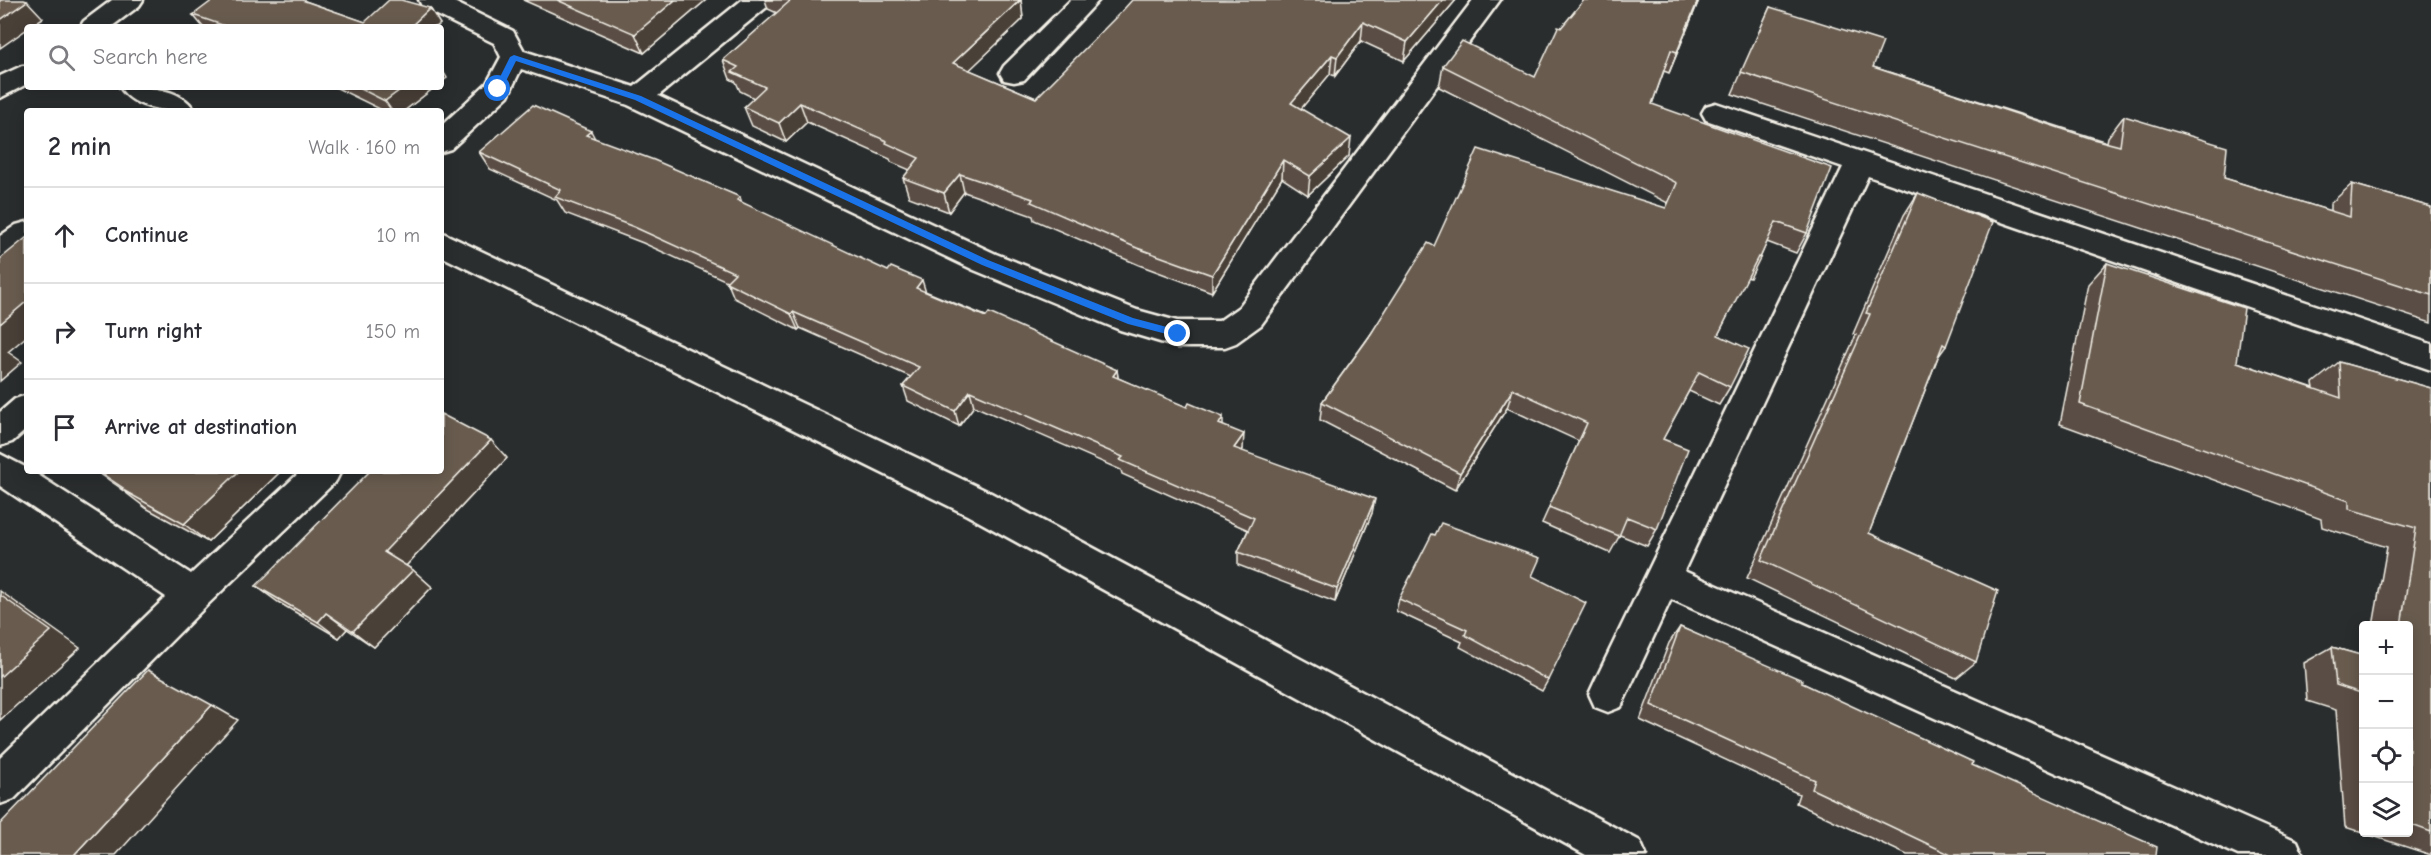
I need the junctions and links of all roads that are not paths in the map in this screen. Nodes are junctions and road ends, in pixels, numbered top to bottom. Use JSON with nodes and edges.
{"nodes":[{"id":1,"x":130,"y":0,"type":"edge"},
{"id":2,"x":432,"y":0,"type":"edge"},
{"id":3,"x":759,"y":0,"type":"edge"},
{"id":4,"x":1086,"y":0,"type":"edge"},
{"id":5,"x":1487,"y":0,"type":"edge"},
{"id":6,"x":97,"y":24,"type":"edge"},
{"id":7,"x":514,"y":57,"type":"junction"},
{"id":8,"x":1014,"y":73,"type":"dead end"},
{"id":9,"x":140,"y":90,"type":"edge"},
{"id":10,"x":638,"y":98,"type":"junction"},
{"id":11,"x":175,"y":108,"type":"edge"},
{"id":12,"x":1716,"y":113,"type":"dead end"},
{"id":13,"x":444,"y":139,"type":"edge"},
{"id":14,"x":1860,"y":162,"type":"junction"},
{"id":15,"x":24,"y":235,"type":"edge"},
{"id":16,"x":444,"y":244,"type":"edge"},
{"id":17,"x":0,"y":252,"type":"edge"},
{"id":18,"x":2431,"y":357,"type":"edge"},
{"id":19,"x":24,"y":412,"type":"edge"},
{"id":20,"x":0,"y":432,"type":"edge"},
{"id":21,"x":0,"y":468,"type":"edge"},
{"id":22,"x":321,"y":474,"type":"edge"},
{"id":23,"x":1663,"y":578,"type":"junction"},
{"id":24,"x":193,"y":595,"type":"junction"},
{"id":25,"x":1608,"y":694,"type":"dead end"},
{"id":26,"x":0,"y":786,"type":"edge"},
{"id":27,"x":1626,"y":855,"type":"edge"},
{"id":28,"x":2283,"y":855,"type":"edge"}],
"edges":[{"from":1,"to":6,"type":"street"},
{"from":2,"to":7,"type":"street"},
{"from":3,"to":10,"type":"street"},
{"from":4,"to":8,"type":"street"},
{"from":5,"to":10,"type":"street"},
{"from":7,"to":10,"type":"street"},
{"from":7,"to":13,"type":"street"},
{"from":9,"to":11,"type":"street"},
{"from":12,"to":14,"type":"street"},
{"from":14,"to":18,"type":"street"},
{"from":14,"to":23,"type":"street"},
{"from":15,"to":17,"type":"street"},
{"from":16,"to":27,"type":"street"},
{"from":19,"to":20,"type":"street"},
{"from":21,"to":24,"type":"street"},
{"from":22,"to":24,"type":"street"},
{"from":23,"to":25,"type":"street"},
{"from":23,"to":28,"type":"street"},
{"from":24,"to":26,"type":"street"}]}
